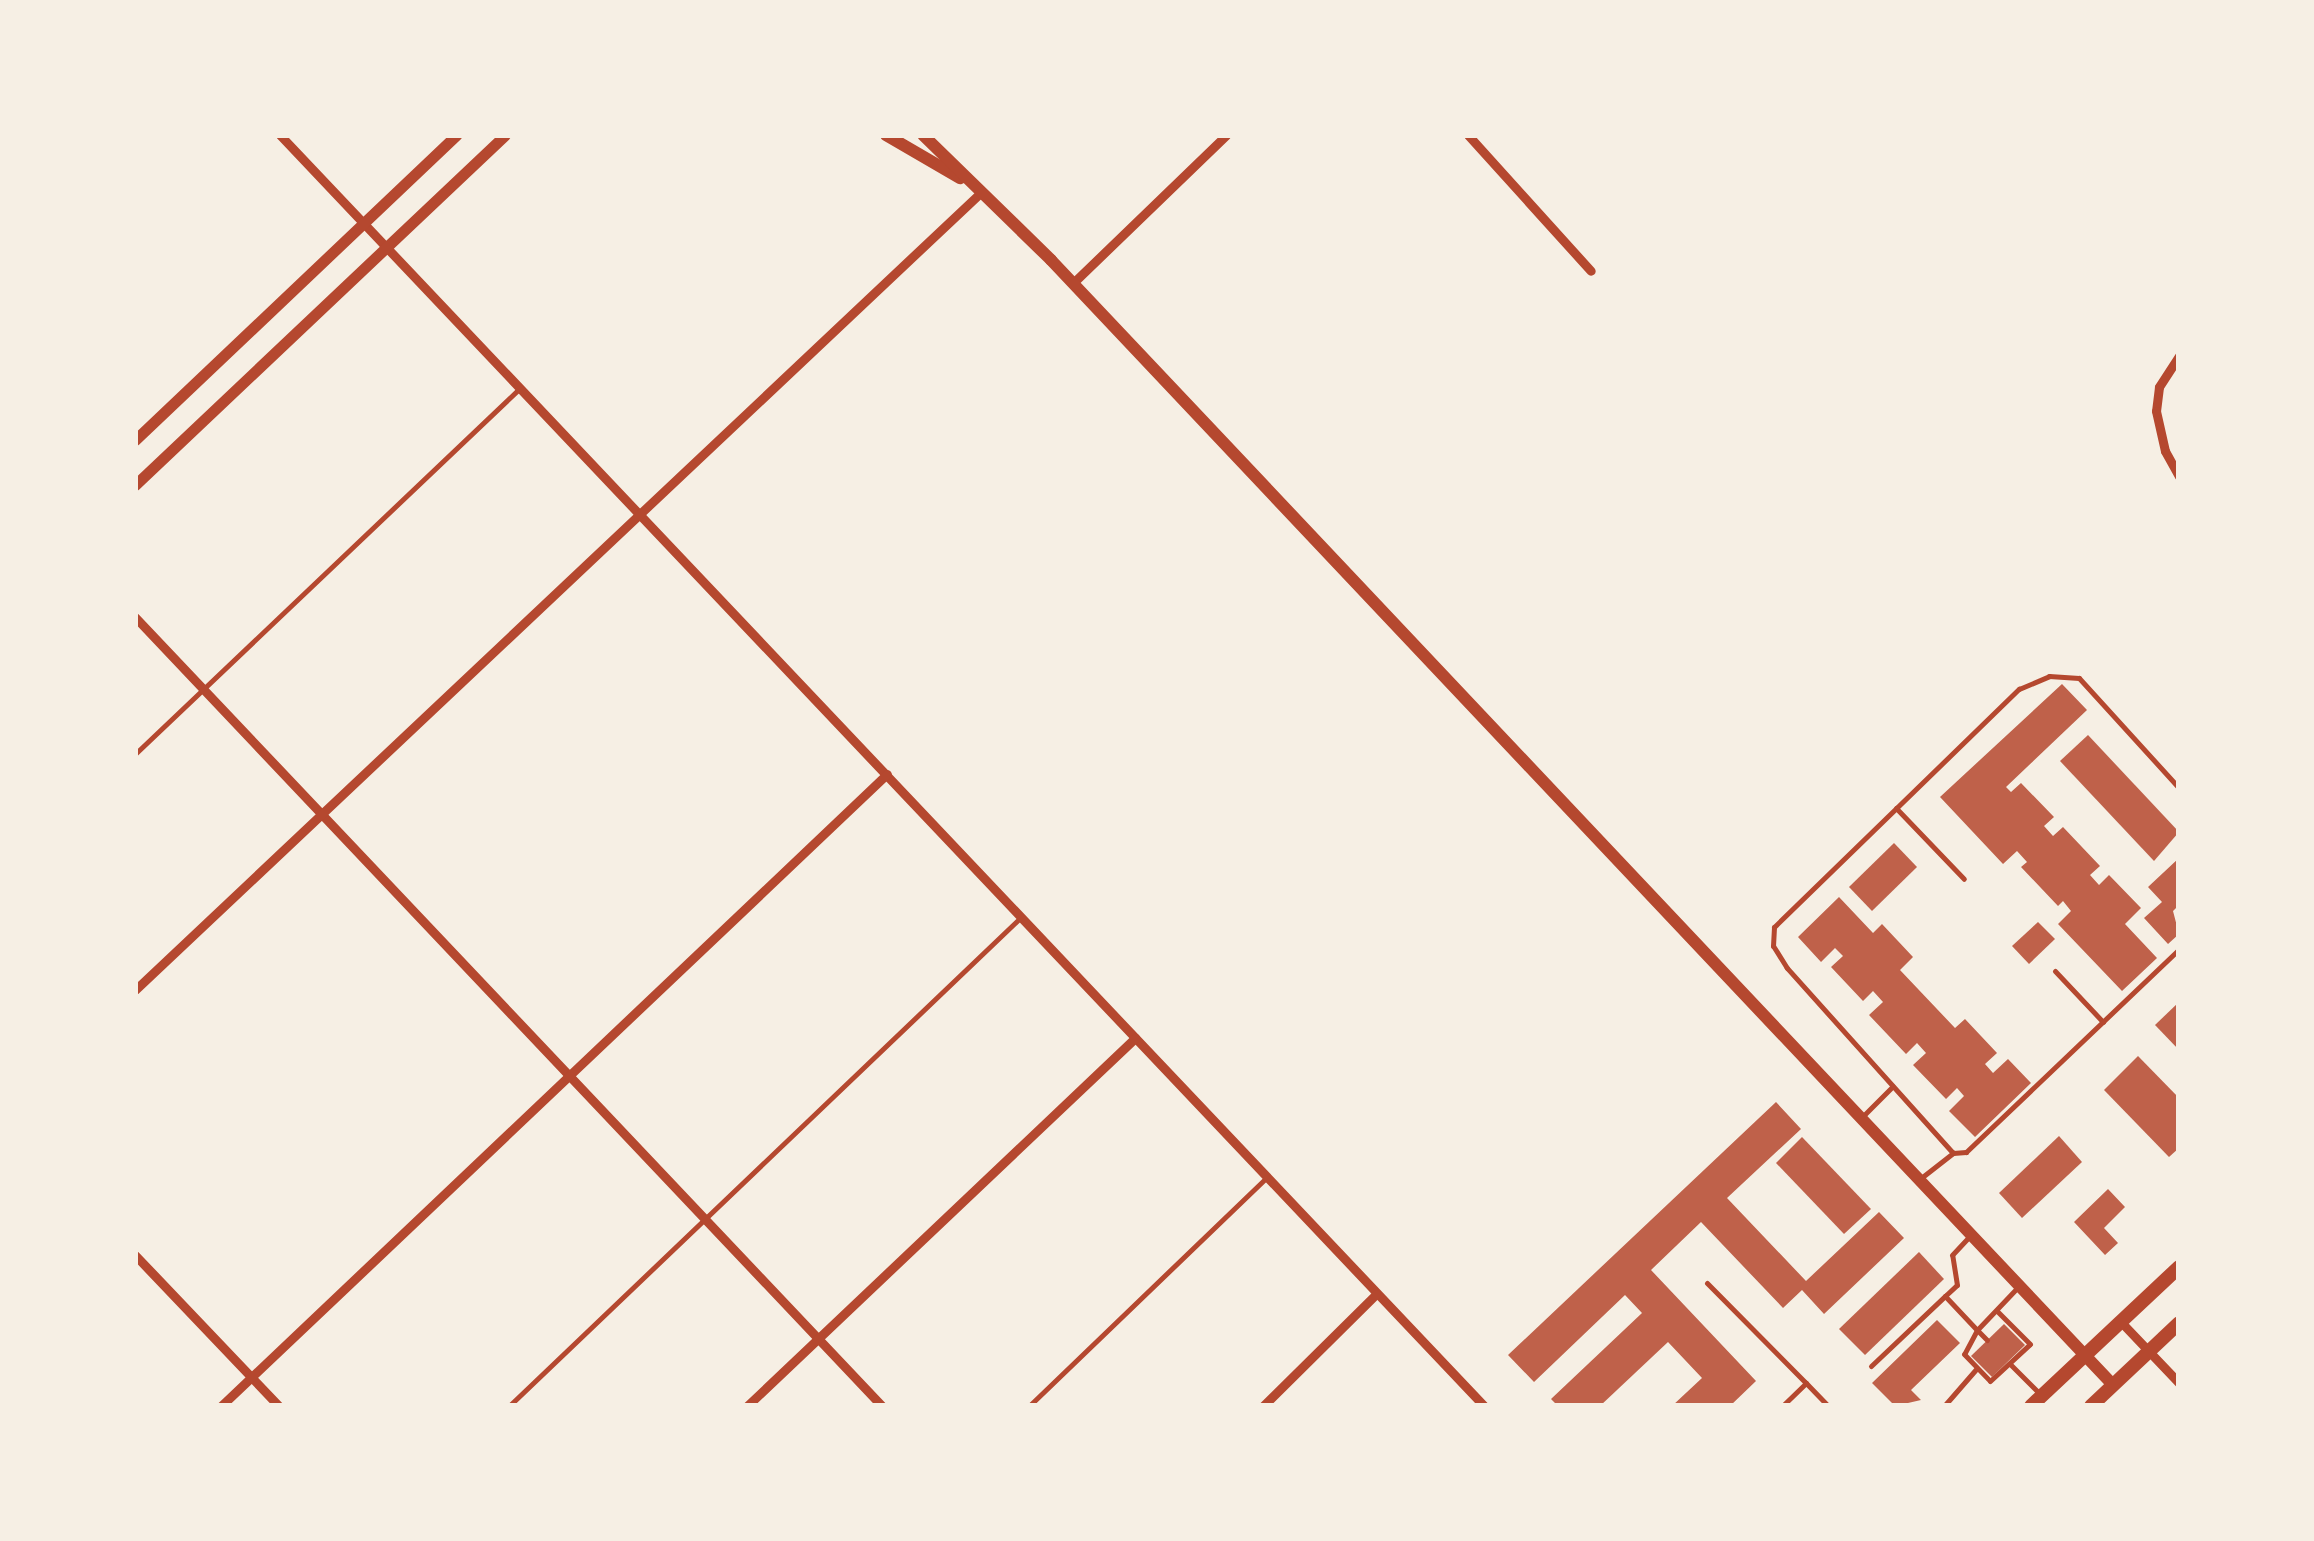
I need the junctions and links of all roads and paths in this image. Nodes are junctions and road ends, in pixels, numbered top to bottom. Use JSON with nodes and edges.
{"nodes":[{"id":1,"x":280,"y":135,"type":"edge"},
{"id":2,"x":456,"y":135,"type":"edge"},
{"id":3,"x":505,"y":135,"type":"edge"},
{"id":4,"x":886,"y":135,"type":"edge"},
{"id":5,"x":922,"y":135,"type":"edge"},
{"id":6,"x":1226,"y":135,"type":"edge"},
{"id":7,"x":1468,"y":135,"type":"edge"},
{"id":8,"x":960,"y":178,"type":"junction"},
{"id":9,"x":979,"y":194,"type":"junction"},
{"id":10,"x":363,"y":223,"type":"junction"},
{"id":11,"x":386,"y":248,"type":"junction"},
{"id":12,"x":1591,"y":271,"type":"dead end"},
{"id":13,"x":1074,"y":283,"type":"junction"},
{"id":14,"x":2179,"y":356,"type":"edge"},
{"id":15,"x":520,"y":388,"type":"junction"},
{"id":16,"x":135,"y":440,"type":"edge"},
{"id":17,"x":2179,"y":476,"type":"edge"},
{"id":18,"x":135,"y":485,"type":"edge"},
{"id":19,"x":638,"y":512,"type":"junction"},
{"id":20,"x":135,"y":617,"type":"edge"},
{"id":21,"x":204,"y":689,"type":"junction"},
{"id":22,"x":135,"y":754,"type":"edge"},
{"id":23,"x":887,"y":774,"type":"junction"},
{"id":24,"x":2179,"y":788,"type":"edge"},
{"id":25,"x":1896,"y":808,"type":"junction"},
{"id":26,"x":321,"y":812,"type":"junction"},
{"id":27,"x":1964,"y":880,"type":"dead end"},
{"id":28,"x":1021,"y":916,"type":"junction"},
{"id":29,"x":2179,"y":949,"type":"edge"},
{"id":30,"x":2055,"y":971,"type":"dead end"},
{"id":31,"x":135,"y":990,"type":"edge"},
{"id":32,"x":2102,"y":1022,"type":"junction"},
{"id":33,"x":1135,"y":1038,"type":"junction"},
{"id":34,"x":569,"y":1074,"type":"junction"},
{"id":35,"x":1893,"y":1086,"type":"junction"},
{"id":36,"x":1861,"y":1118,"type":"junction"},
{"id":37,"x":1952,"y":1153,"type":"junction"},
{"id":38,"x":1267,"y":1176,"type":"junction"},
{"id":39,"x":1918,"y":1180,"type":"junction"},
{"id":40,"x":705,"y":1219,"type":"junction"},
{"id":41,"x":1971,"y":1235,"type":"junction"},
{"id":42,"x":135,"y":1256,"type":"edge"},
{"id":43,"x":2179,"y":1267,"type":"edge"},
{"id":44,"x":1707,"y":1283,"type":"dead end"},
{"id":45,"x":2019,"y":1286,"type":"junction"},
{"id":46,"x":1376,"y":1294,"type":"junction"},
{"id":47,"x":1946,"y":1296,"type":"junction"},
{"id":48,"x":1997,"y":1310,"type":"junction"},
{"id":49,"x":2121,"y":1322,"type":"junction"},
{"id":50,"x":2179,"y":1323,"type":"edge"},
{"id":51,"x":1977,"y":1330,"type":"junction"},
{"id":52,"x":817,"y":1339,"type":"junction"},
{"id":53,"x":1987,"y":1340,"type":"dead end"},
{"id":54,"x":2149,"y":1352,"type":"junction"},
{"id":55,"x":2085,"y":1356,"type":"junction"},
{"id":56,"x":2009,"y":1363,"type":"junction"},
{"id":57,"x":1870,"y":1366,"type":"dead end"},
{"id":58,"x":1976,"y":1368,"type":"junction"},
{"id":59,"x":252,"y":1378,"type":"junction"},
{"id":60,"x":1806,"y":1383,"type":"junction"},
{"id":61,"x":2179,"y":1384,"type":"edge"},
{"id":62,"x":2112,"y":1385,"type":"junction"},
{"id":63,"x":2037,"y":1401,"type":"edge"},
{"id":64,"x":221,"y":1406,"type":"edge"},
{"id":65,"x":278,"y":1406,"type":"edge"},
{"id":66,"x":509,"y":1406,"type":"edge"},
{"id":67,"x":747,"y":1406,"type":"edge"},
{"id":68,"x":882,"y":1406,"type":"edge"},
{"id":69,"x":1030,"y":1406,"type":"edge"},
{"id":70,"x":1263,"y":1406,"type":"edge"},
{"id":71,"x":1484,"y":1406,"type":"edge"},
{"id":72,"x":1782,"y":1406,"type":"edge"},
{"id":73,"x":1828,"y":1406,"type":"edge"},
{"id":74,"x":1944,"y":1406,"type":"edge"},
{"id":75,"x":2090,"y":1406,"type":"edge"}],
"edges":[{"from":1,"to":10,"type":"street"},
{"from":2,"to":10,"type":"street"},
{"from":3,"to":11,"type":"street"},
{"from":4,"to":8,"type":"main road"},
{"from":5,"to":8,"type":"main road"},
{"from":6,"to":13,"type":"street"},
{"from":7,"to":12,"type":"street"},
{"from":8,"to":9,"type":"main road"},
{"from":9,"to":13,"type":"main road"},
{"from":9,"to":19,"type":"street"},
{"from":10,"to":11,"type":"street"},
{"from":10,"to":16,"type":"street"},
{"from":11,"to":15,"type":"street"},
{"from":11,"to":18,"type":"street"},
{"from":13,"to":36,"type":"main road"},
{"from":14,"to":17,"type":"street"},
{"from":15,"to":19,"type":"street"},
{"from":15,"to":21,"type":"lane"},
{"from":19,"to":23,"type":"street"},
{"from":19,"to":26,"type":"street"},
{"from":20,"to":21,"type":"street"},
{"from":21,"to":22,"type":"lane"},
{"from":21,"to":26,"type":"street"},
{"from":23,"to":28,"type":"street"},
{"from":23,"to":34,"type":"street"},
{"from":24,"to":25,"type":"lane"},
{"from":25,"to":27,"type":"lane"},
{"from":25,"to":35,"type":"lane"},
{"from":26,"to":31,"type":"street"},
{"from":26,"to":34,"type":"street"},
{"from":28,"to":33,"type":"street"},
{"from":28,"to":40,"type":"lane"},
{"from":29,"to":32,"type":"lane"},
{"from":30,"to":32,"type":"lane"},
{"from":32,"to":37,"type":"lane"},
{"from":33,"to":38,"type":"street"},
{"from":33,"to":52,"type":"street"},
{"from":34,"to":40,"type":"street"},
{"from":34,"to":59,"type":"street"},
{"from":35,"to":36,"type":"lane"},
{"from":35,"to":37,"type":"lane"},
{"from":36,"to":39,"type":"main road"},
{"from":37,"to":39,"type":"lane"},
{"from":38,"to":46,"type":"street"},
{"from":38,"to":69,"type":"lane"},
{"from":39,"to":41,"type":"main road"},
{"from":40,"to":52,"type":"street"},
{"from":40,"to":66,"type":"lane"},
{"from":41,"to":45,"type":"main road"},
{"from":41,"to":47,"type":"lane"},
{"from":42,"to":59,"type":"street"},
{"from":43,"to":49,"type":"main road"},
{"from":44,"to":60,"type":"lane"},
{"from":45,"to":48,"type":"lane"},
{"from":45,"to":55,"type":"main road"},
{"from":46,"to":70,"type":"street"},
{"from":46,"to":71,"type":"street"},
{"from":47,"to":51,"type":"lane"},
{"from":47,"to":57,"type":"lane"},
{"from":48,"to":51,"type":"lane"},
{"from":48,"to":56,"type":"lane"},
{"from":49,"to":54,"type":"street"},
{"from":49,"to":55,"type":"main road"},
{"from":50,"to":54,"type":"main road"},
{"from":51,"to":53,"type":"lane"},
{"from":51,"to":58,"type":"lane"},
{"from":52,"to":67,"type":"street"},
{"from":52,"to":68,"type":"street"},
{"from":54,"to":61,"type":"street"},
{"from":54,"to":62,"type":"main road"},
{"from":55,"to":62,"type":"main road"},
{"from":55,"to":63,"type":"main road"},
{"from":56,"to":58,"type":"lane"},
{"from":56,"to":63,"type":"lane"},
{"from":58,"to":74,"type":"lane"},
{"from":59,"to":64,"type":"street"},
{"from":59,"to":65,"type":"street"},
{"from":60,"to":72,"type":"lane"},
{"from":60,"to":73,"type":"lane"},
{"from":62,"to":75,"type":"main road"}]}
